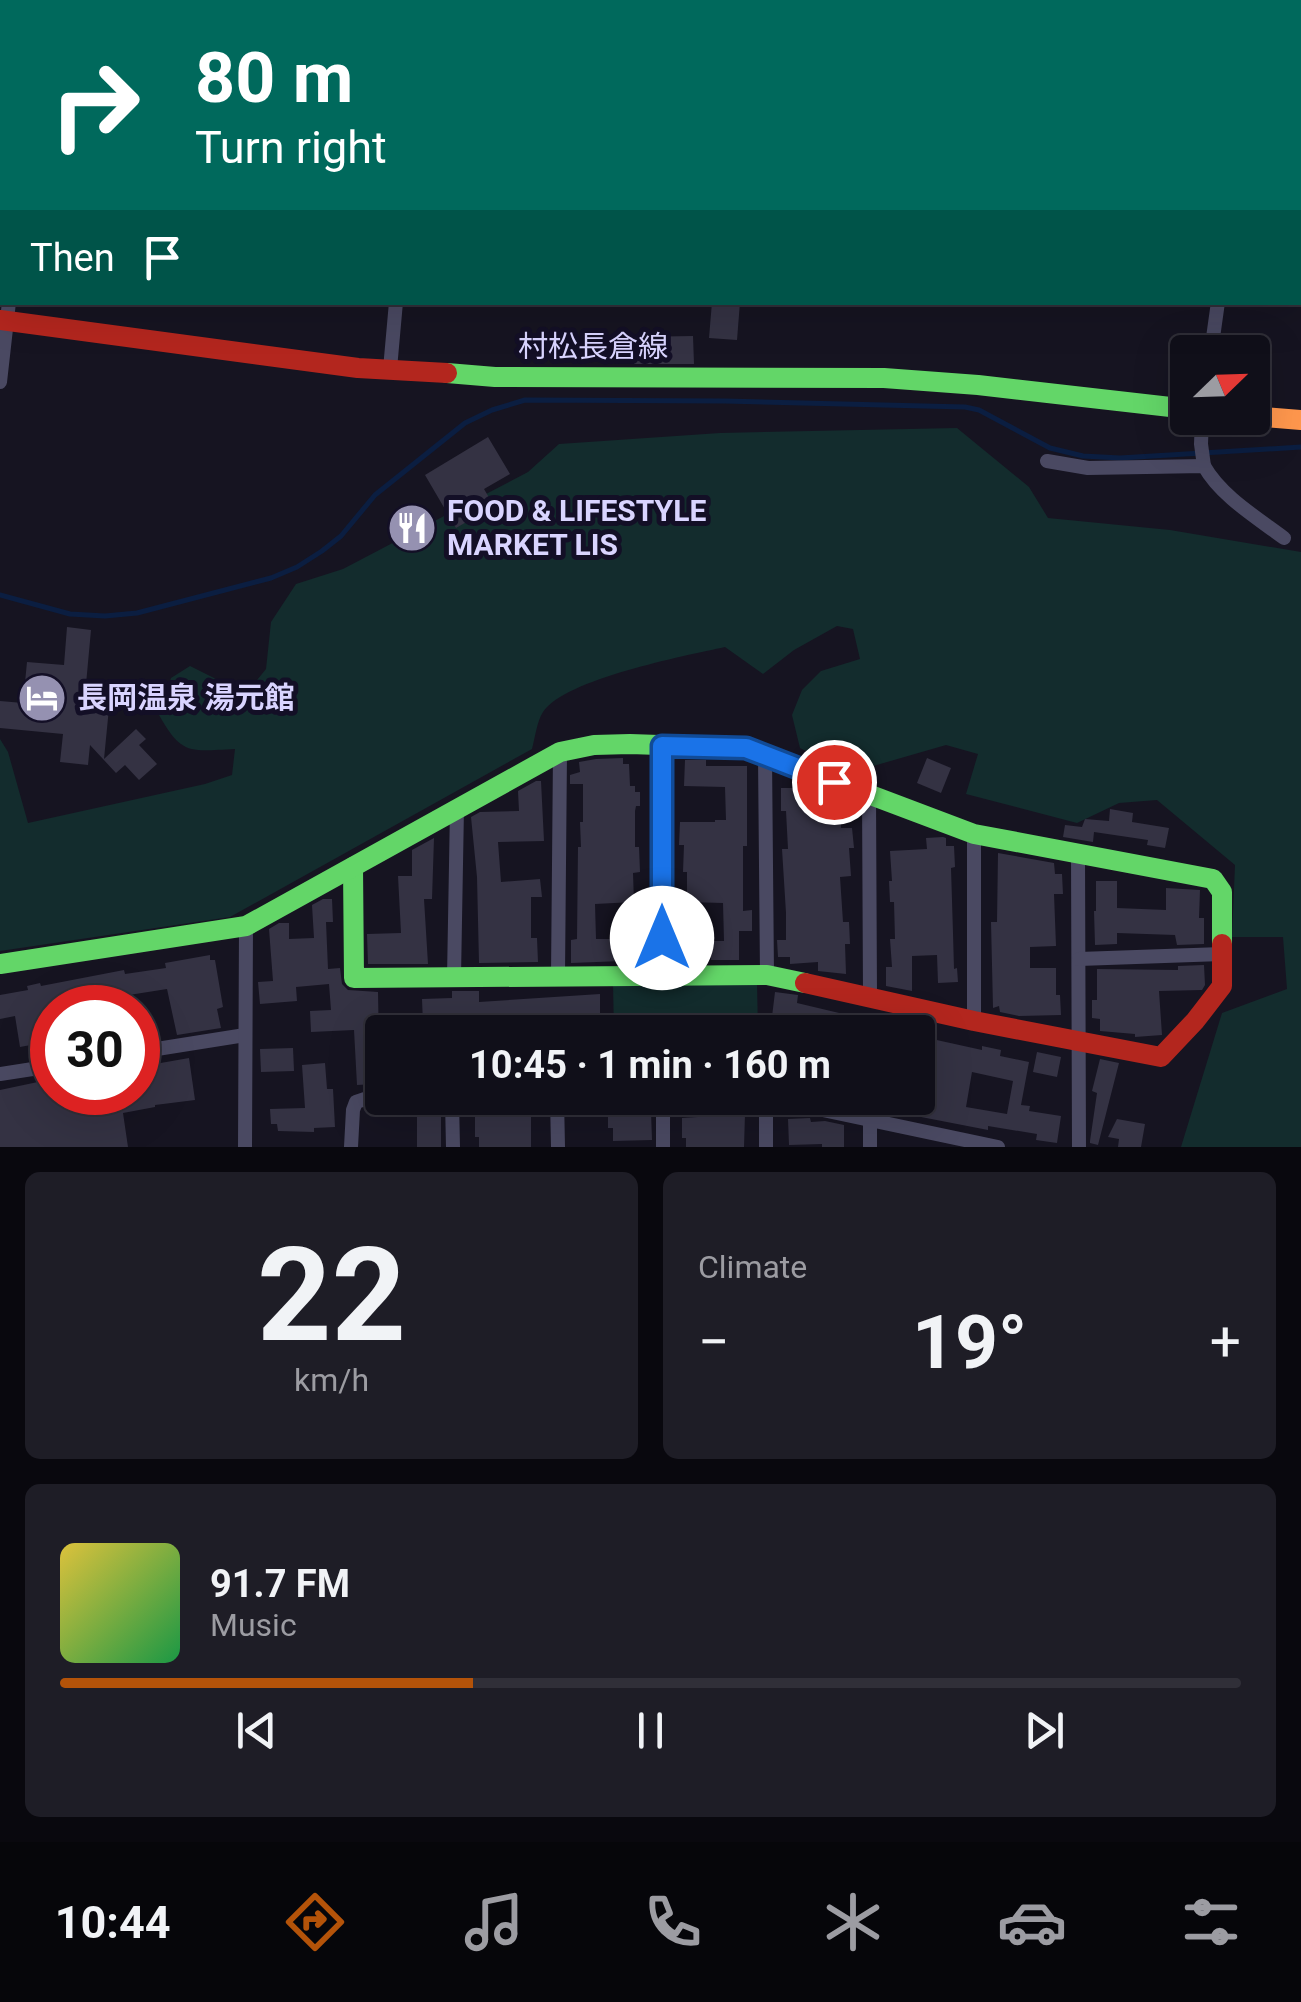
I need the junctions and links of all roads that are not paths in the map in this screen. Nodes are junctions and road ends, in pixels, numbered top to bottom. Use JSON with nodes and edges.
{"nodes":[{"id":1,"x":396,"y":305,"type":"edge"},
{"id":2,"x":1218,"y":305,"type":"edge"},
{"id":3,"x":5,"y":314,"type":"edge"},
{"id":4,"x":1213,"y":335,"type":"edge"},
{"id":5,"x":390,"y":369,"type":"junction"},
{"id":6,"x":0,"y":382,"type":"edge"},
{"id":7,"x":1170,"y":407,"type":"edge"},
{"id":8,"x":1270,"y":417,"type":"edge"},
{"id":9,"x":1301,"y":420,"type":"edge"},
{"id":10,"x":1201,"y":435,"type":"edge"},
{"id":11,"x":1047,"y":460,"type":"dead end"},
{"id":12,"x":1204,"y":466,"type":"junction"},
{"id":13,"x":1284,"y":538,"type":"dead end"},
{"id":14,"x":662,"y":746,"type":"junction"},
{"id":15,"x":560,"y":752,"type":"junction"},
{"id":16,"x":765,"y":756,"type":"junction"},
{"id":17,"x":869,"y":795,"type":"junction"},
{"id":18,"x":457,"y":808,"type":"junction"},
{"id":19,"x":974,"y":834,"type":"junction"},
{"id":20,"x":1078,"y":854,"type":"junction"},
{"id":21,"x":353,"y":866,"type":"junction"},
{"id":22,"x":246,"y":926,"type":"junction"},
{"id":23,"x":1222,"y":954,"type":"junction"},
{"id":24,"x":1079,"y":959,"type":"junction"},
{"id":25,"x":0,"y":964,"type":"edge"},
{"id":26,"x":767,"y":975,"type":"junction"},
{"id":27,"x":558,"y":976,"type":"junction"},
{"id":28,"x":662,"y":976,"type":"junction"},
{"id":29,"x":454,"y":977,"type":"junction"},
{"id":30,"x":870,"y":996,"type":"junction"},
{"id":31,"x":974,"y":1020,"type":"junction"},
{"id":32,"x":245,"y":1034,"type":"junction"},
{"id":33,"x":1079,"y":1041,"type":"junction"},
{"id":34,"x":160,"y":1048,"type":"edge"},
{"id":35,"x":30,"y":1069,"type":"edge"},
{"id":36,"x":0,"y":1074,"type":"edge"},
{"id":37,"x":365,"y":1099,"type":"edge"},
{"id":38,"x":452,"y":1115,"type":"edge"},
{"id":39,"x":558,"y":1115,"type":"edge"},
{"id":40,"x":663,"y":1115,"type":"edge"},
{"id":41,"x":766,"y":1115,"type":"edge"},
{"id":42,"x":854,"y":1115,"type":"edge"},
{"id":43,"x":870,"y":1118,"type":"junction"},
{"id":44,"x":974,"y":1145,"type":"edge"},
{"id":45,"x":245,"y":1147,"type":"edge"},
{"id":46,"x":351,"y":1147,"type":"edge"},
{"id":47,"x":453,"y":1147,"type":"edge"},
{"id":48,"x":558,"y":1147,"type":"edge"},
{"id":49,"x":663,"y":1147,"type":"edge"},
{"id":50,"x":766,"y":1147,"type":"edge"},
{"id":51,"x":870,"y":1147,"type":"edge"},
{"id":52,"x":998,"y":1147,"type":"edge"},
{"id":53,"x":1079,"y":1147,"type":"edge"}],
"edges":[{"from":1,"to":5,"type":"street"},
{"from":2,"to":4,"type":"street"},
{"from":3,"to":5,"type":"street","name":"村松長倉線"},
{"from":3,"to":6,"type":"street"},
{"from":5,"to":7,"type":"street","name":"村松長倉線"},
{"from":8,"to":9,"type":"street"},
{"from":10,"to":12,"type":"street"},
{"from":11,"to":12,"type":"street"},
{"from":12,"to":13,"type":"street"},
{"from":14,"to":15,"type":"street"},
{"from":14,"to":16,"type":"street"},
{"from":14,"to":28,"type":"street"},
{"from":15,"to":18,"type":"street"},
{"from":15,"to":27,"type":"street"},
{"from":16,"to":17,"type":"street"},
{"from":16,"to":26,"type":"street"},
{"from":17,"to":19,"type":"street"},
{"from":17,"to":30,"type":"street"},
{"from":18,"to":21,"type":"street"},
{"from":18,"to":29,"type":"street"},
{"from":19,"to":20,"type":"street"},
{"from":19,"to":31,"type":"street"},
{"from":20,"to":23,"type":"street"},
{"from":20,"to":24,"type":"street"},
{"from":21,"to":22,"type":"street"},
{"from":21,"to":29,"type":"street"},
{"from":22,"to":25,"type":"street"},
{"from":22,"to":32,"type":"street"},
{"from":23,"to":24,"type":"street"},
{"from":23,"to":33,"type":"street"},
{"from":24,"to":33,"type":"street"},
{"from":26,"to":28,"type":"street"},
{"from":26,"to":30,"type":"street"},
{"from":27,"to":28,"type":"street"},
{"from":27,"to":29,"type":"street"},
{"from":30,"to":31,"type":"street"},
{"from":31,"to":33,"type":"street"},
{"from":32,"to":34,"type":"street"},
{"from":32,"to":45,"type":"street"},
{"from":33,"to":53,"type":"street"},
{"from":35,"to":36,"type":"street"},
{"from":37,"to":46,"type":"street"},
{"from":38,"to":47,"type":"street"},
{"from":39,"to":48,"type":"street"},
{"from":40,"to":49,"type":"street"},
{"from":41,"to":50,"type":"street"},
{"from":42,"to":43,"type":"street"},
{"from":43,"to":44,"type":"street"},
{"from":43,"to":51,"type":"street"},
{"from":44,"to":52,"type":"street"}]}
